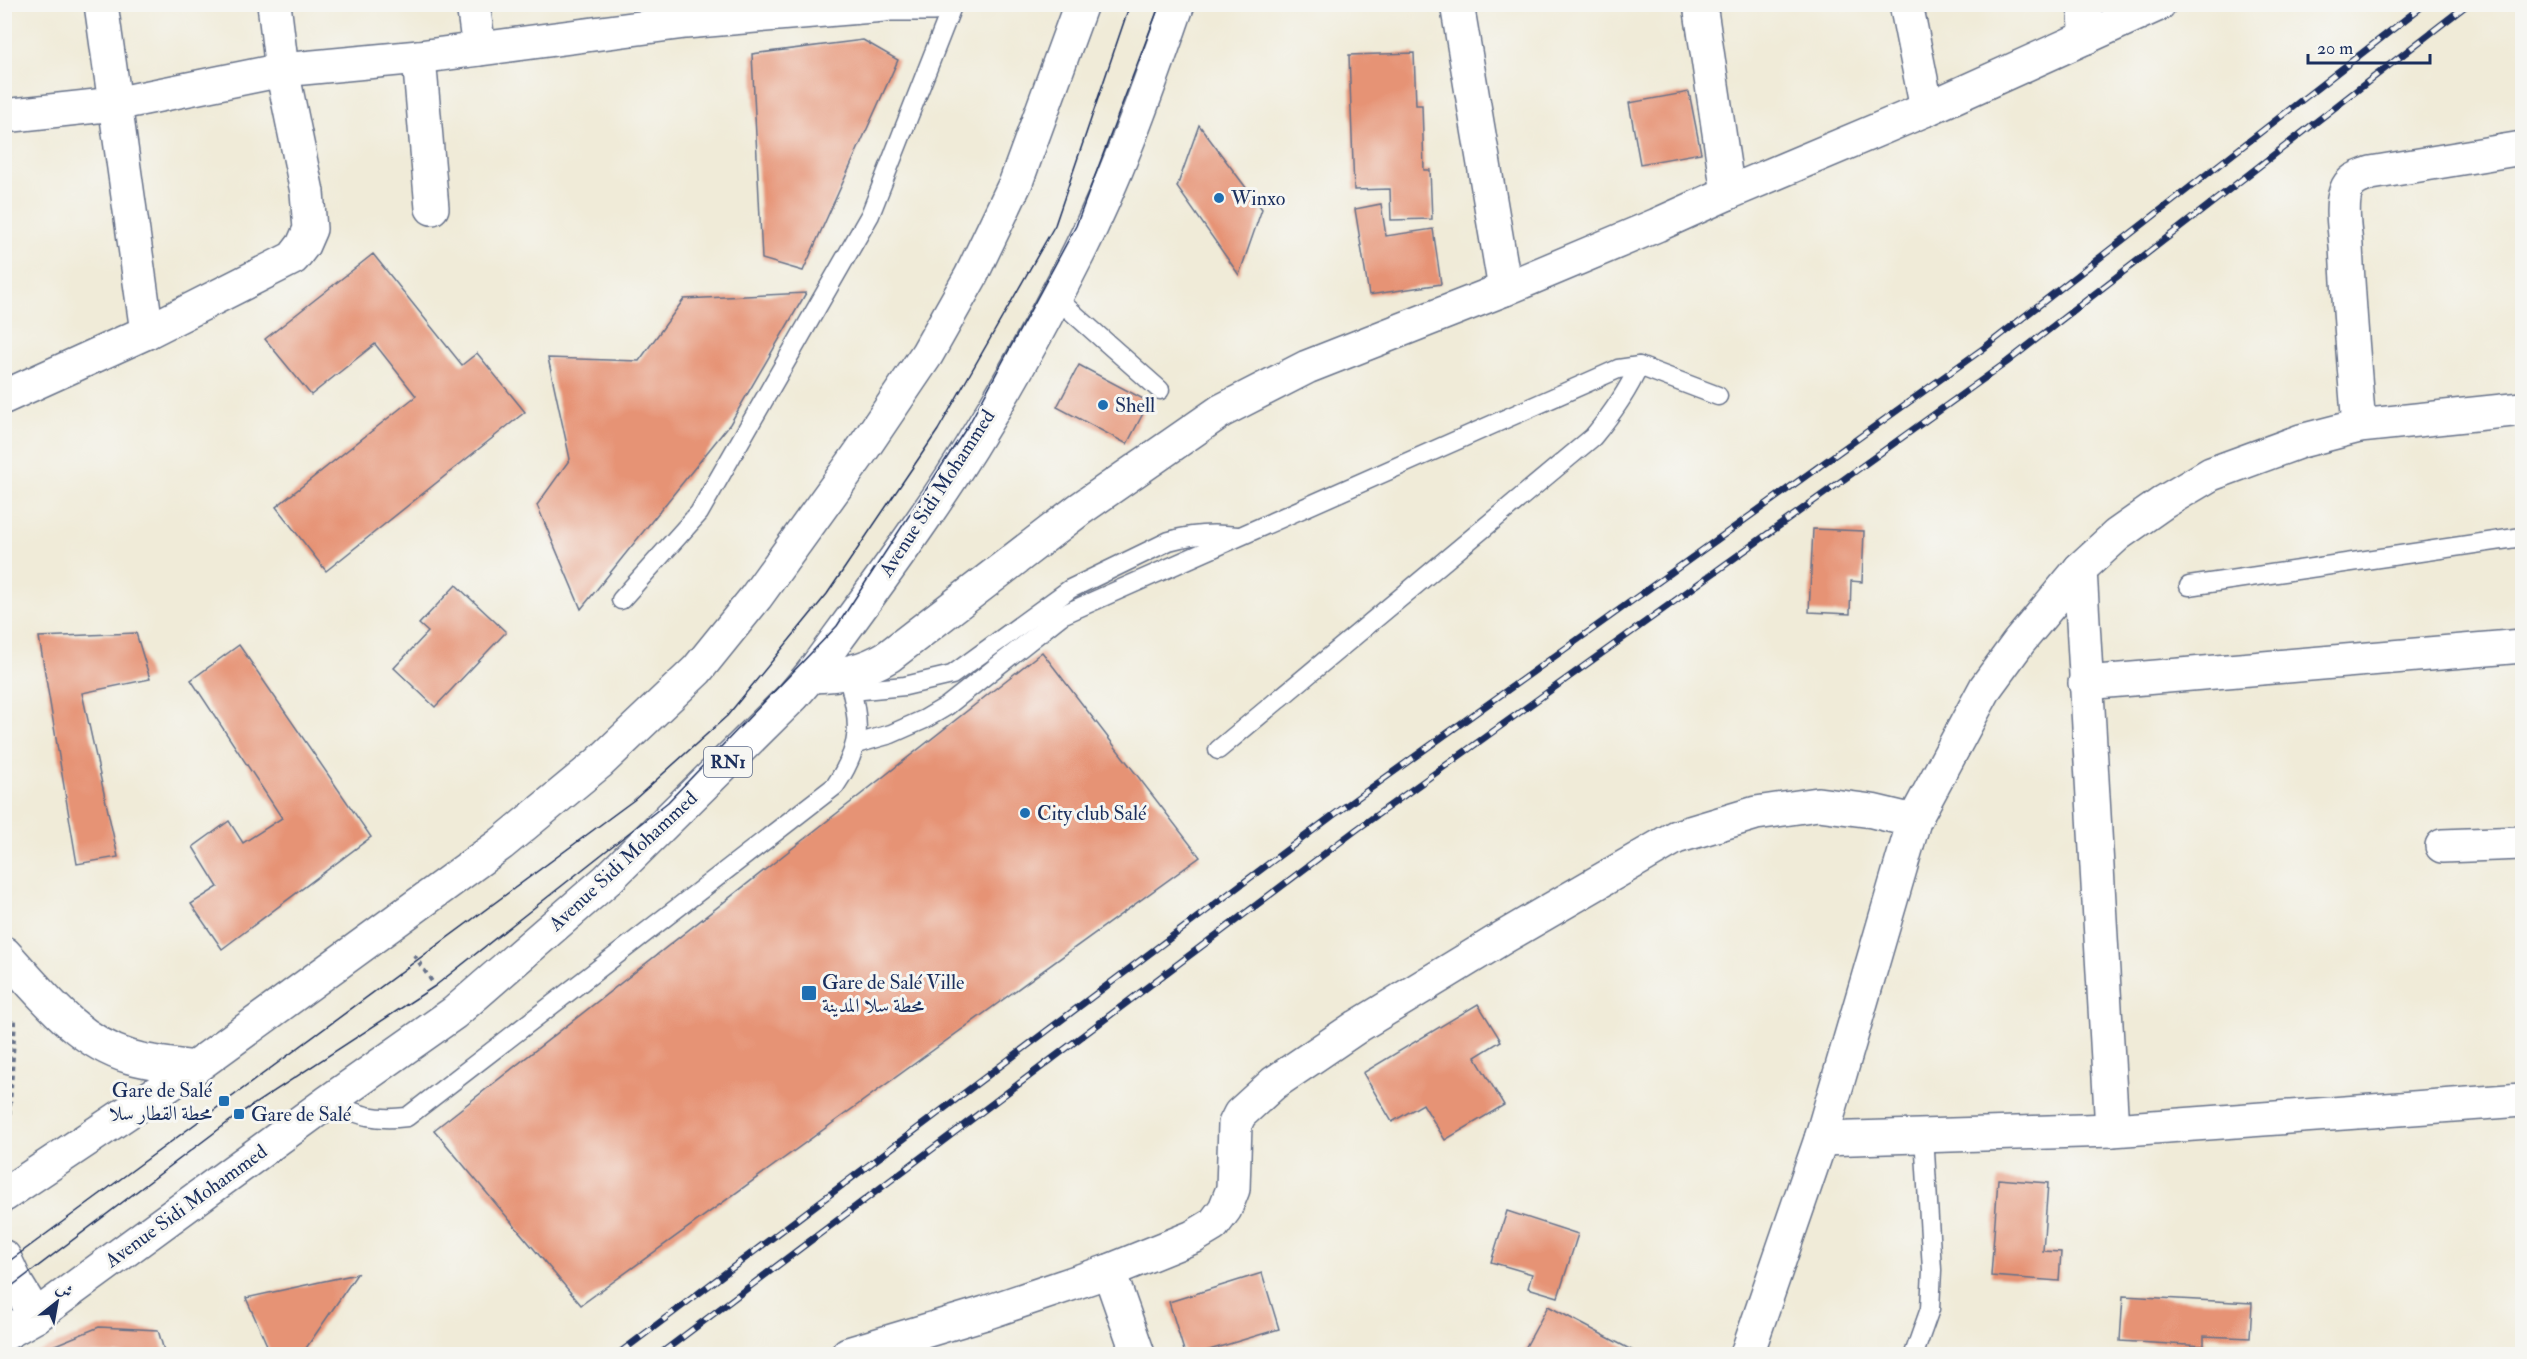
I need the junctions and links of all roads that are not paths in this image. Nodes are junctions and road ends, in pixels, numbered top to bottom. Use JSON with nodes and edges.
{"nodes":[{"id":1,"x":101,"y":4,"type":"edge"},
{"id":2,"x":274,"y":4,"type":"edge"},
{"id":3,"x":473,"y":4,"type":"edge"},
{"id":4,"x":933,"y":4,"type":"edge"},
{"id":5,"x":953,"y":4,"type":"edge"},
{"id":6,"x":1081,"y":4,"type":"edge"},
{"id":7,"x":1178,"y":4,"type":"edge"},
{"id":8,"x":1456,"y":4,"type":"edge"},
{"id":9,"x":1700,"y":4,"type":"edge"},
{"id":10,"x":1906,"y":4,"type":"edge"},
{"id":11,"x":2084,"y":4,"type":"edge"},
{"id":12,"x":2159,"y":4,"type":"edge"},
{"id":13,"x":883,"y":5,"type":"edge"},
{"id":14,"x":672,"y":14,"type":"edge"},
{"id":15,"x":2087,"y":37,"type":"junction"},
{"id":16,"x":479,"y":49,"type":"junction"},
{"id":17,"x":419,"y":57,"type":"junction"},
{"id":18,"x":282,"y":70,"type":"junction"},
{"id":19,"x":115,"y":104,"type":"junction"},
{"id":20,"x":1927,"y":109,"type":"junction"},
{"id":21,"x":4,"y":116,"type":"edge"},
{"id":22,"x":2523,"y":148,"type":"edge"},
{"id":23,"x":1728,"y":193,"type":"junction"},
{"id":24,"x":432,"y":208,"type":"dead end"},
{"id":25,"x":1505,"y":289,"type":"junction"},
{"id":26,"x":1055,"y":297,"type":"junction"},
{"id":27,"x":147,"y":332,"type":"junction"},
{"id":28,"x":1639,"y":366,"type":"junction"},
{"id":29,"x":1160,"y":390,"type":"dead end"},
{"id":30,"x":1718,"y":396,"type":"dead end"},
{"id":31,"x":4,"y":398,"type":"edge"},
{"id":32,"x":2523,"y":409,"type":"edge"},
{"id":33,"x":2359,"y":426,"type":"junction"},
{"id":34,"x":1240,"y":536,"type":"junction"},
{"id":35,"x":2523,"y":537,"type":"edge"},
{"id":36,"x":2080,"y":568,"type":"junction"},
{"id":37,"x":2189,"y":586,"type":"dead end"},
{"id":38,"x":621,"y":600,"type":"dead end"},
{"id":39,"x":2523,"y":646,"type":"edge"},
{"id":40,"x":810,"y":676,"type":"junction"},
{"id":41,"x":850,"y":683,"type":"junction"},
{"id":42,"x":2085,"y":683,"type":"junction"},
{"id":43,"x":856,"y":744,"type":"junction"},
{"id":44,"x":1218,"y":750,"type":"dead end"},
{"id":45,"x":1914,"y":821,"type":"junction"},
{"id":46,"x":2523,"y":843,"type":"edge"},
{"id":47,"x":2442,"y":846,"type":"dead end"},
{"id":48,"x":4,"y":953,"type":"edge"},
{"id":49,"x":194,"y":1068,"type":"junction"},
{"id":50,"x":2523,"y":1100,"type":"edge"},
{"id":51,"x":328,"y":1102,"type":"junction"},
{"id":52,"x":2112,"y":1130,"type":"junction"},
{"id":53,"x":1924,"y":1136,"type":"junction"},
{"id":54,"x":1821,"y":1139,"type":"junction"},
{"id":55,"x":4,"y":1194,"type":"edge"},
{"id":56,"x":4,"y":1257,"type":"edge"},
{"id":57,"x":1109,"y":1271,"type":"junction"},
{"id":58,"x":14,"y":1325,"type":"edge"},
{"id":59,"x":848,"y":1354,"type":"edge"},
{"id":60,"x":1138,"y":1354,"type":"edge"},
{"id":61,"x":1747,"y":1354,"type":"edge"},
{"id":62,"x":1914,"y":1354,"type":"edge"}],
"edges":[{"from":1,"to":19,"type":"street"},
{"from":2,"to":18,"type":"street"},
{"from":3,"to":16,"type":"street"},
{"from":4,"to":13,"type":"street"},
{"from":5,"to":38,"type":"lane"},
{"from":6,"to":49,"type":"street"},
{"from":7,"to":26,"type":"street","name":"Avenue Sidi Mohammed","number":"RN1"},
{"from":8,"to":25,"type":"street"},
{"from":9,"to":23,"type":"street"},
{"from":10,"to":20,"type":"street"},
{"from":11,"to":15,"type":"street"},
{"from":12,"to":15,"type":"street"},
{"from":13,"to":14,"type":"street"},
{"from":14,"to":16,"type":"street"},
{"from":15,"to":20,"type":"street"},
{"from":16,"to":17,"type":"street"},
{"from":17,"to":18,"type":"street"},
{"from":17,"to":24,"type":"street"},
{"from":18,"to":19,"type":"street"},
{"from":18,"to":27,"type":"street"},
{"from":19,"to":21,"type":"street"},
{"from":19,"to":27,"type":"street"},
{"from":20,"to":23,"type":"street"},
{"from":22,"to":33,"type":"street"},
{"from":23,"to":25,"type":"street"},
{"from":25,"to":41,"type":"street"},
{"from":26,"to":29,"type":"lane"},
{"from":26,"to":40,"type":"street","name":"Avenue Sidi Mohammed","number":"RN1"},
{"from":27,"to":31,"type":"street"},
{"from":28,"to":30,"type":"lane"},
{"from":28,"to":34,"type":"lane"},
{"from":28,"to":44,"type":"lane"},
{"from":32,"to":33,"type":"street"},
{"from":33,"to":36,"type":"street"},
{"from":34,"to":41,"type":"lane"},
{"from":34,"to":43,"type":"lane"},
{"from":35,"to":37,"type":"lane"},
{"from":36,"to":42,"type":"street"},
{"from":36,"to":45,"type":"street"},
{"from":39,"to":42,"type":"street"},
{"from":40,"to":41,"type":"street"},
{"from":40,"to":51,"type":"street","name":"Avenue Sidi Mohammed","number":"RN1"},
{"from":41,"to":43,"type":"lane"},
{"from":42,"to":52,"type":"street"},
{"from":43,"to":51,"type":"lane"},
{"from":45,"to":54,"type":"street"},
{"from":45,"to":57,"type":"street"},
{"from":46,"to":47,"type":"street"},
{"from":48,"to":49,"type":"street"},
{"from":49,"to":55,"type":"street"},
{"from":50,"to":52,"type":"street"},
{"from":51,"to":58,"type":"street","name":"Avenue Sidi Mohammed","number":"RN1"},
{"from":52,"to":53,"type":"street"},
{"from":53,"to":54,"type":"street"},
{"from":53,"to":62,"type":"lane"},
{"from":54,"to":61,"type":"street"},
{"from":56,"to":58,"type":"street"},
{"from":57,"to":59,"type":"street"},
{"from":57,"to":60,"type":"street"}]}
